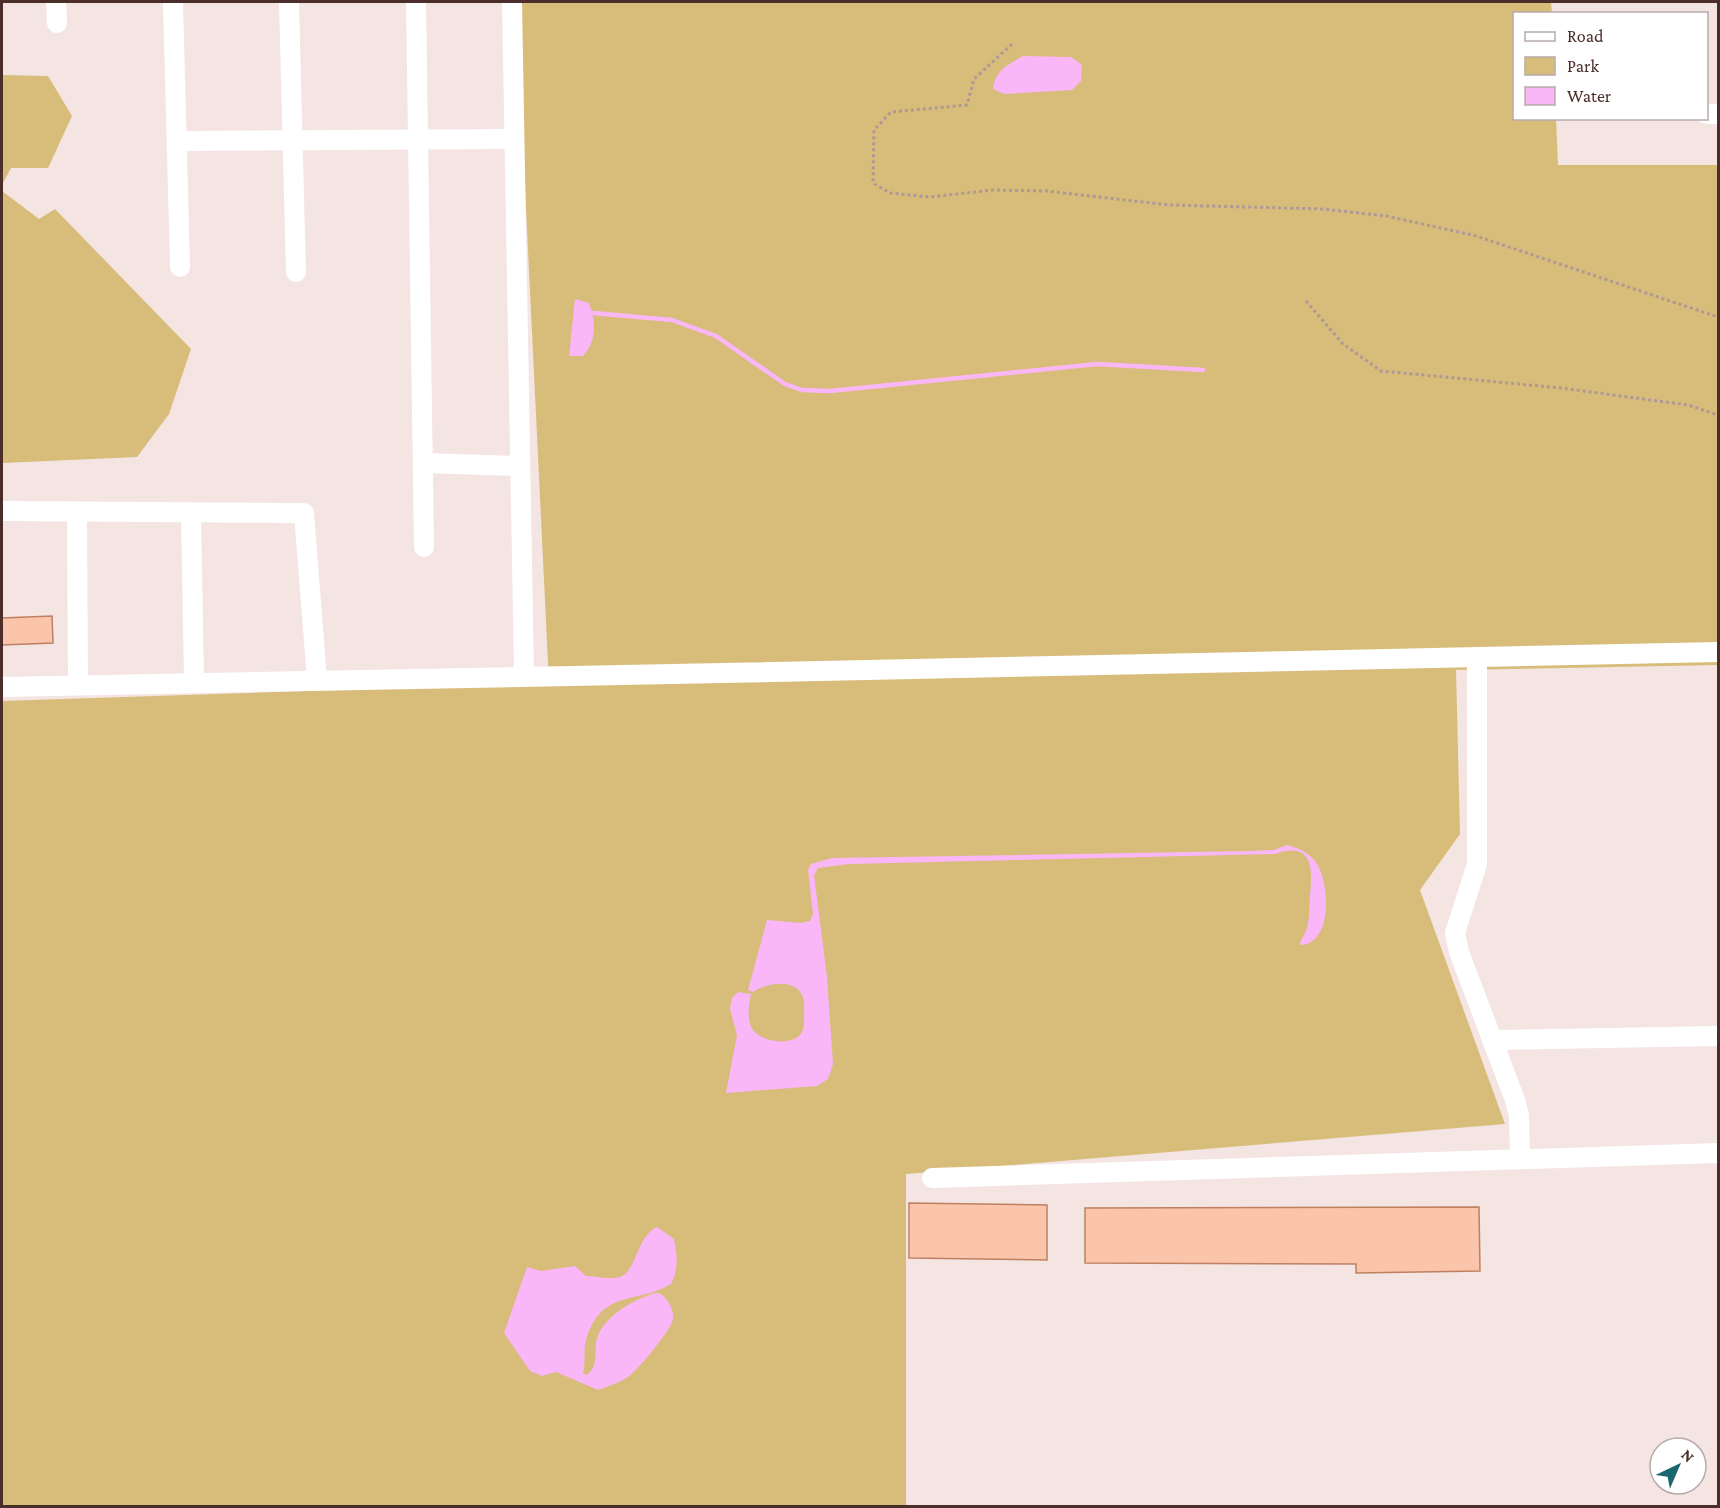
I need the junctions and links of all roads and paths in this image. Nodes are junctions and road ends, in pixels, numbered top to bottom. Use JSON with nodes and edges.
{"nodes":[{"id":1,"x":56,"y":2,"type":"edge"},
{"id":2,"x":173,"y":2,"type":"edge"},
{"id":3,"x":289,"y":2,"type":"edge"},
{"id":4,"x":416,"y":2,"type":"edge"},
{"id":5,"x":512,"y":2,"type":"edge"},
{"id":6,"x":57,"y":23,"type":"dead end"},
{"id":7,"x":1012,"y":44,"type":"dead end"},
{"id":8,"x":418,"y":139,"type":"junction"},
{"id":9,"x":514,"y":139,"type":"junction"},
{"id":10,"x":292,"y":140,"type":"junction"},
{"id":11,"x":177,"y":141,"type":"junction"},
{"id":12,"x":180,"y":267,"type":"dead end"},
{"id":13,"x":296,"y":272,"type":"dead end"},
{"id":14,"x":1306,"y":301,"type":"dead end"},
{"id":15,"x":1719,"y":317,"type":"edge"},
{"id":16,"x":1719,"y":415,"type":"edge"},
{"id":17,"x":423,"y":463,"type":"junction"},
{"id":18,"x":520,"y":466,"type":"junction"},
{"id":19,"x":2,"y":511,"type":"edge"},
{"id":20,"x":77,"y":512,"type":"junction"},
{"id":21,"x":191,"y":513,"type":"junction"},
{"id":22,"x":424,"y":547,"type":"dead end"},
{"id":23,"x":1719,"y":652,"type":"edge"},
{"id":24,"x":1477,"y":659,"type":"junction"},
{"id":25,"x":524,"y":675,"type":"junction"},
{"id":26,"x":317,"y":680,"type":"junction"},
{"id":27,"x":194,"y":682,"type":"junction"},
{"id":28,"x":78,"y":685,"type":"junction"},
{"id":29,"x":2,"y":687,"type":"edge"},
{"id":30,"x":1719,"y":1036,"type":"edge"},
{"id":31,"x":1492,"y":1040,"type":"junction"},
{"id":32,"x":1719,"y":1153,"type":"edge"},
{"id":33,"x":1520,"y":1157,"type":"junction"},
{"id":34,"x":932,"y":1178,"type":"dead end"}],
"edges":[{"from":1,"to":6,"type":"lane"},
{"from":2,"to":11,"type":"lane"},
{"from":3,"to":10,"type":"lane"},
{"from":4,"to":8,"type":"lane"},
{"from":5,"to":9,"type":"lane"},
{"from":7,"to":15,"type":"path"},
{"from":8,"to":9,"type":"lane"},
{"from":8,"to":10,"type":"lane"},
{"from":8,"to":17,"type":"lane"},
{"from":9,"to":18,"type":"lane"},
{"from":10,"to":11,"type":"lane"},
{"from":10,"to":13,"type":"lane"},
{"from":11,"to":12,"type":"lane"},
{"from":14,"to":16,"type":"path"},
{"from":17,"to":18,"type":"lane"},
{"from":17,"to":22,"type":"lane"},
{"from":18,"to":25,"type":"lane"},
{"from":19,"to":20,"type":"lane"},
{"from":20,"to":21,"type":"lane"},
{"from":20,"to":28,"type":"lane"},
{"from":21,"to":26,"type":"lane"},
{"from":21,"to":27,"type":"lane"},
{"from":23,"to":24,"type":"lane"},
{"from":24,"to":25,"type":"lane"},
{"from":24,"to":31,"type":"lane"},
{"from":25,"to":26,"type":"lane"},
{"from":26,"to":27,"type":"lane"},
{"from":27,"to":28,"type":"lane"},
{"from":28,"to":29,"type":"lane"},
{"from":30,"to":31,"type":"lane"},
{"from":31,"to":33,"type":"lane"},
{"from":32,"to":33,"type":"lane"},
{"from":33,"to":34,"type":"lane"}]}
